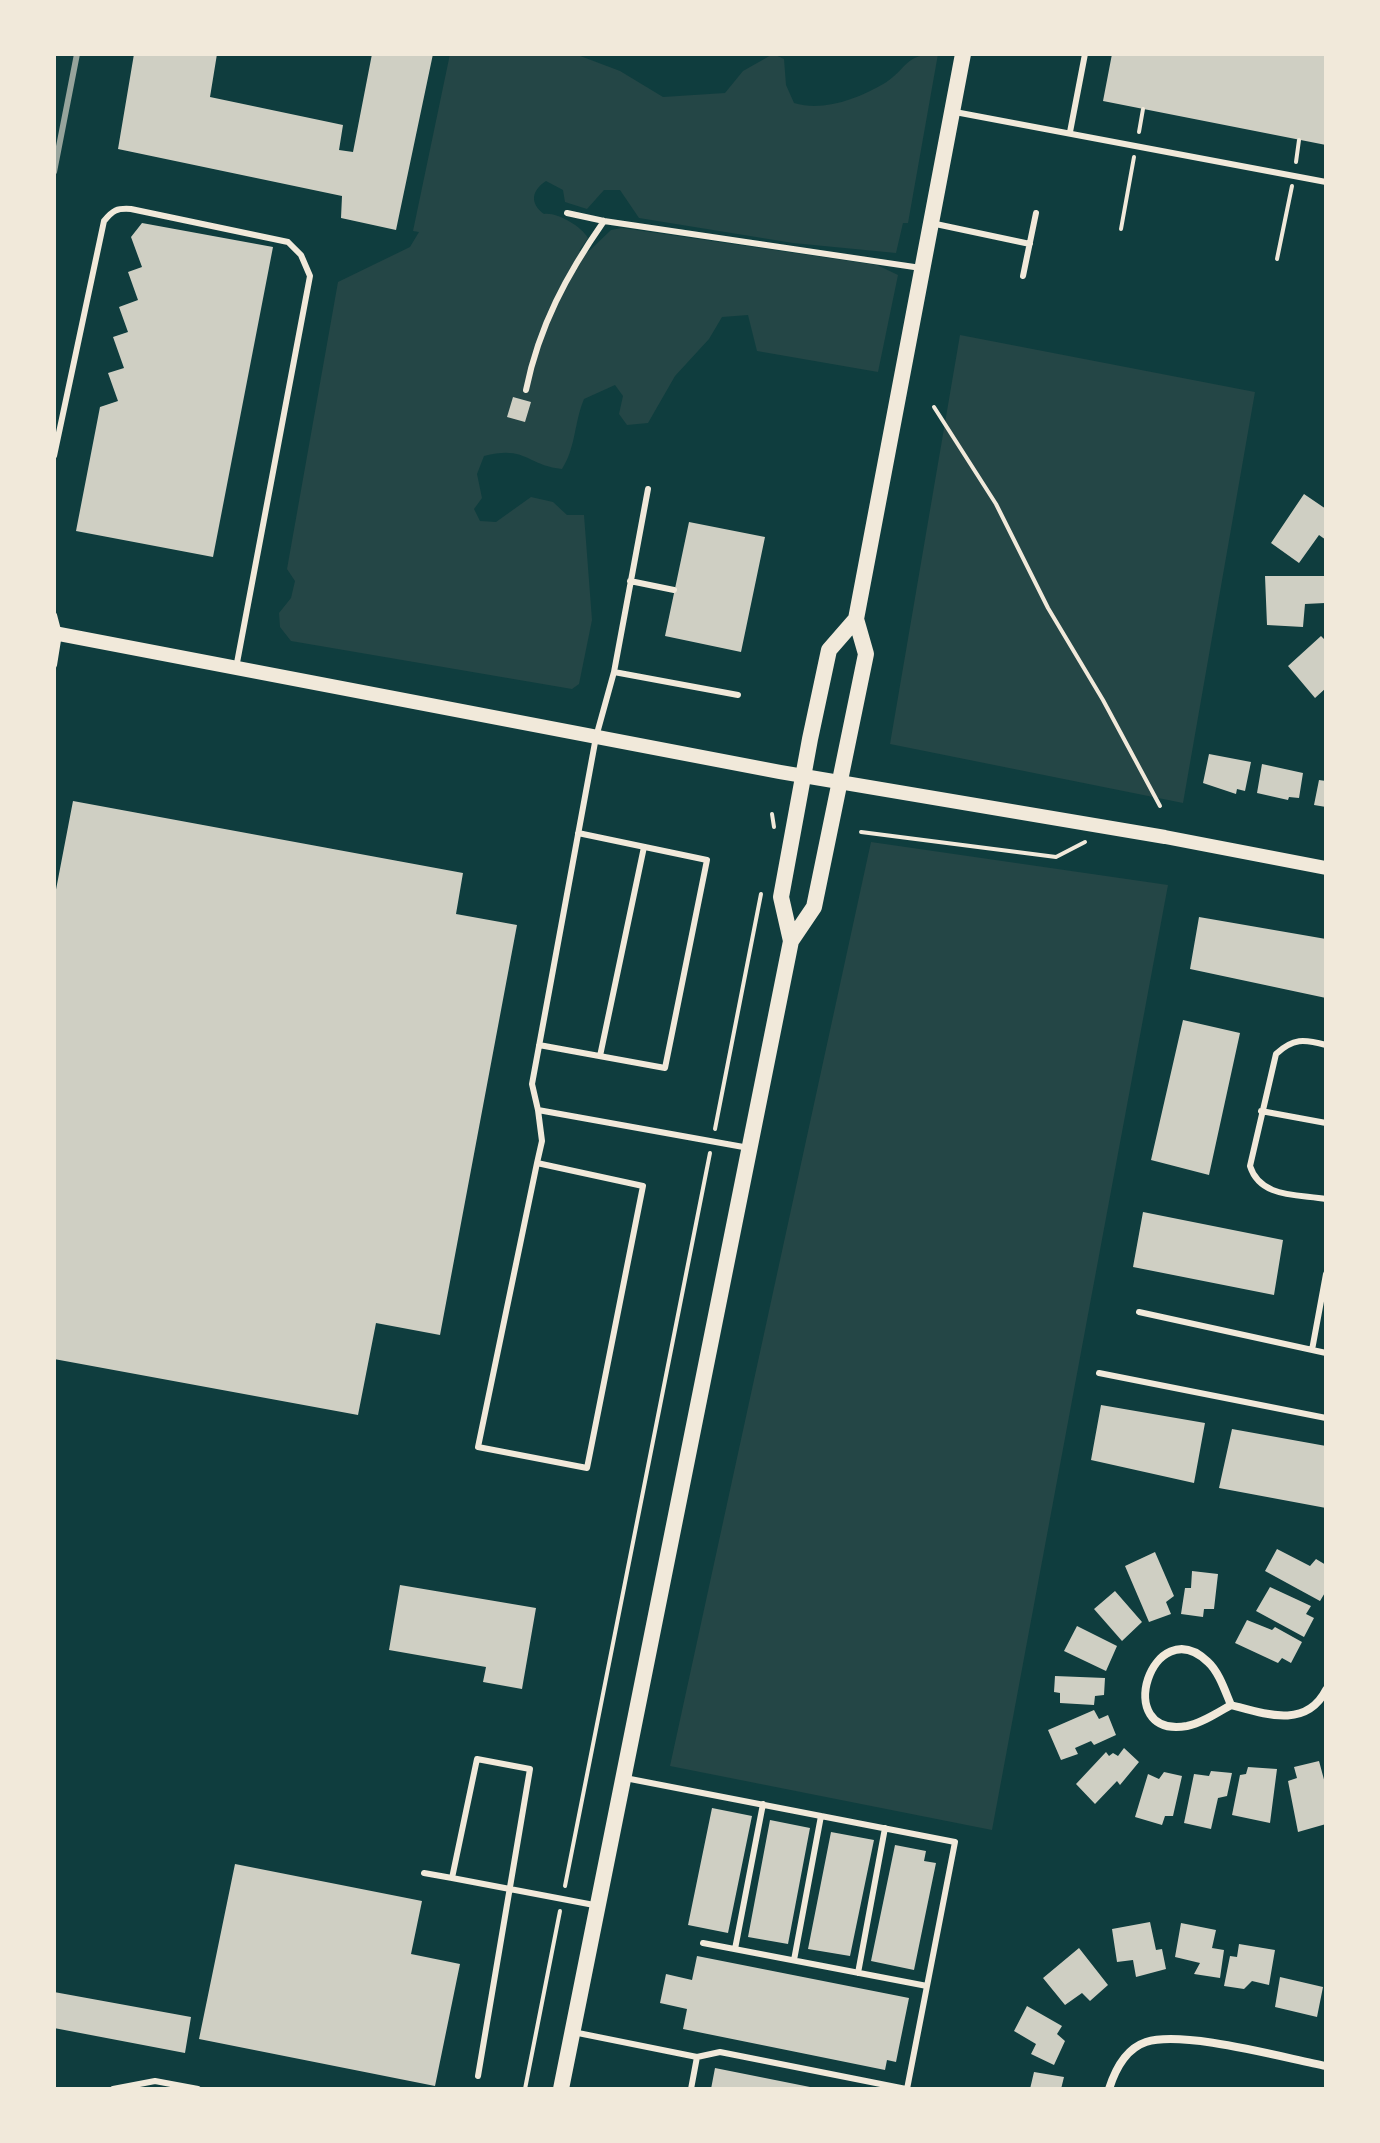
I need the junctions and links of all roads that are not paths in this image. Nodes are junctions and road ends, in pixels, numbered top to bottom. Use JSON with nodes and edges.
{"nodes":[{"id":1,"x":963,"y":54,"type":"edge"},
{"id":2,"x":1085,"y":54,"type":"edge"},
{"id":3,"x":951,"y":111,"type":"junction"},
{"id":4,"x":1070,"y":132,"type":"junction"},
{"id":5,"x":1326,"y":182,"type":"edge"},
{"id":6,"x":567,"y":213,"type":"dead end"},
{"id":7,"x":1036,"y":213,"type":"dead end"},
{"id":8,"x":604,"y":221,"type":"junction"},
{"id":9,"x":930,"y":222,"type":"junction"},
{"id":10,"x":1030,"y":244,"type":"junction"},
{"id":11,"x":921,"y":268,"type":"junction"},
{"id":12,"x":1023,"y":276,"type":"dead end"},
{"id":13,"x":526,"y":390,"type":"dead end"},
{"id":14,"x":54,"y":456,"type":"edge"},
{"id":15,"x":648,"y":489,"type":"dead end"},
{"id":16,"x":630,"y":581,"type":"junction"},
{"id":17,"x":674,"y":590,"type":"dead end"},
{"id":18,"x":54,"y":615,"type":"edge"},
{"id":19,"x":856,"y":619,"type":"junction"},
{"id":20,"x":57,"y":633,"type":"edge"},
{"id":21,"x":54,"y":665,"type":"edge"},
{"id":22,"x":236,"y":668,"type":"junction"},
{"id":23,"x":614,"y":672,"type":"junction"},
{"id":24,"x":738,"y":695,"type":"dead end"},
{"id":25,"x":596,"y":737,"type":"junction"},
{"id":26,"x":803,"y":776,"type":"junction"},
{"id":27,"x":840,"y":783,"type":"junction"},
{"id":28,"x":578,"y":833,"type":"junction"},
{"id":29,"x":644,"y":847,"type":"junction"},
{"id":30,"x":1326,"y":868,"type":"edge"},
{"id":31,"x":791,"y":941,"type":"junction"},
{"id":32,"x":539,"y":1045,"type":"junction"},
{"id":33,"x":1326,"y":1045,"type":"edge"},
{"id":34,"x":600,"y":1056,"type":"junction"},
{"id":35,"x":538,"y":1110,"type":"junction"},
{"id":36,"x":1261,"y":1111,"type":"junction"},
{"id":37,"x":1326,"y":1123,"type":"edge"},
{"id":38,"x":749,"y":1148,"type":"junction"},
{"id":39,"x":537,"y":1163,"type":"junction"},
{"id":40,"x":1326,"y":1199,"type":"edge"},
{"id":41,"x":1326,"y":1274,"type":"edge"},
{"id":42,"x":1139,"y":1312,"type":"dead end"},
{"id":43,"x":1312,"y":1350,"type":"junction"},
{"id":44,"x":1326,"y":1353,"type":"edge"},
{"id":45,"x":1099,"y":1373,"type":"dead end"},
{"id":46,"x":1326,"y":1418,"type":"edge"},
{"id":47,"x":1326,"y":1690,"type":"edge"},
{"id":48,"x":1231,"y":1705,"type":"junction"},
{"id":49,"x":623,"y":1778,"type":"junction"},
{"id":50,"x":763,"y":1804,"type":"junction"},
{"id":51,"x":821,"y":1816,"type":"junction"},
{"id":52,"x":885,"y":1828,"type":"junction"},
{"id":53,"x":424,"y":1873,"type":"dead end"},
{"id":54,"x":452,"y":1878,"type":"junction"},
{"id":55,"x":510,"y":1886,"type":"junction"},
{"id":56,"x":598,"y":1906,"type":"junction"},
{"id":57,"x":703,"y":1943,"type":"dead end"},
{"id":58,"x":735,"y":1949,"type":"junction"},
{"id":59,"x":794,"y":1960,"type":"junction"},
{"id":60,"x":858,"y":1973,"type":"junction"},
{"id":61,"x":927,"y":1986,"type":"junction"},
{"id":62,"x":573,"y":2032,"type":"junction"},
{"id":63,"x":697,"y":2057,"type":"junction"},
{"id":64,"x":1326,"y":2066,"type":"edge"},
{"id":65,"x":478,"y":2076,"type":"dead end"},
{"id":66,"x":113,"y":2089,"type":"edge"},
{"id":67,"x":196,"y":2089,"type":"edge"},
{"id":68,"x":561,"y":2089,"type":"edge"},
{"id":69,"x":691,"y":2089,"type":"edge"},
{"id":70,"x":907,"y":2089,"type":"edge"},
{"id":71,"x":1109,"y":2089,"type":"edge"}],
"edges":[{"from":1,"to":3,"type":"main road"},
{"from":2,"to":4,"type":"lane"},
{"from":3,"to":4,"type":"lane"},
{"from":3,"to":9,"type":"main road"},
{"from":4,"to":5,"type":"lane"},
{"from":6,"to":8,"type":"lane"},
{"from":7,"to":10,"type":"lane"},
{"from":8,"to":11,"type":"lane"},
{"from":8,"to":13,"type":"lane"},
{"from":9,"to":10,"type":"lane"},
{"from":9,"to":11,"type":"main road"},
{"from":10,"to":12,"type":"lane"},
{"from":11,"to":19,"type":"main road"},
{"from":14,"to":22,"type":"lane"},
{"from":15,"to":16,"type":"lane"},
{"from":16,"to":17,"type":"lane"},
{"from":16,"to":23,"type":"lane"},
{"from":18,"to":20,"type":"lane"},
{"from":19,"to":26,"type":"main road"},
{"from":19,"to":27,"type":"main road"},
{"from":20,"to":21,"type":"lane"},
{"from":20,"to":22,"type":"street"},
{"from":22,"to":25,"type":"street"},
{"from":23,"to":24,"type":"lane"},
{"from":23,"to":25,"type":"lane"},
{"from":25,"to":26,"type":"street"},
{"from":25,"to":28,"type":"lane"},
{"from":26,"to":27,"type":"street"},
{"from":26,"to":31,"type":"main road"},
{"from":27,"to":30,"type":"street"},
{"from":27,"to":31,"type":"main road"},
{"from":28,"to":29,"type":"lane"},
{"from":28,"to":32,"type":"lane"},
{"from":29,"to":34,"type":"lane"},
{"from":29,"to":34,"type":"lane"},
{"from":31,"to":38,"type":"main road"},
{"from":32,"to":34,"type":"lane"},
{"from":32,"to":35,"type":"lane"},
{"from":33,"to":36,"type":"lane"},
{"from":35,"to":38,"type":"lane"},
{"from":35,"to":39,"type":"lane"},
{"from":36,"to":37,"type":"lane"},
{"from":36,"to":40,"type":"lane"},
{"from":38,"to":49,"type":"main road"},
{"from":39,"to":39,"type":"lane"},
{"from":41,"to":43,"type":"lane"},
{"from":42,"to":43,"type":"lane"},
{"from":43,"to":44,"type":"lane"},
{"from":45,"to":46,"type":"lane"},
{"from":47,"to":48,"type":"street"},
{"from":48,"to":48,"type":"street"},
{"from":49,"to":50,"type":"lane"},
{"from":49,"to":56,"type":"main road"},
{"from":50,"to":51,"type":"lane"},
{"from":50,"to":58,"type":"lane"},
{"from":51,"to":52,"type":"lane"},
{"from":51,"to":59,"type":"lane"},
{"from":52,"to":60,"type":"lane"},
{"from":52,"to":61,"type":"lane"},
{"from":53,"to":54,"type":"lane"},
{"from":54,"to":55,"type":"lane"},
{"from":54,"to":55,"type":"lane"},
{"from":55,"to":56,"type":"lane"},
{"from":55,"to":65,"type":"lane"},
{"from":56,"to":62,"type":"main road"},
{"from":57,"to":58,"type":"lane"},
{"from":58,"to":59,"type":"lane"},
{"from":59,"to":60,"type":"lane"},
{"from":60,"to":61,"type":"lane"},
{"from":61,"to":70,"type":"lane"},
{"from":62,"to":63,"type":"lane"},
{"from":62,"to":68,"type":"main road"},
{"from":63,"to":69,"type":"lane"},
{"from":63,"to":70,"type":"lane"},
{"from":64,"to":71,"type":"street"},
{"from":66,"to":67,"type":"lane"}]}
